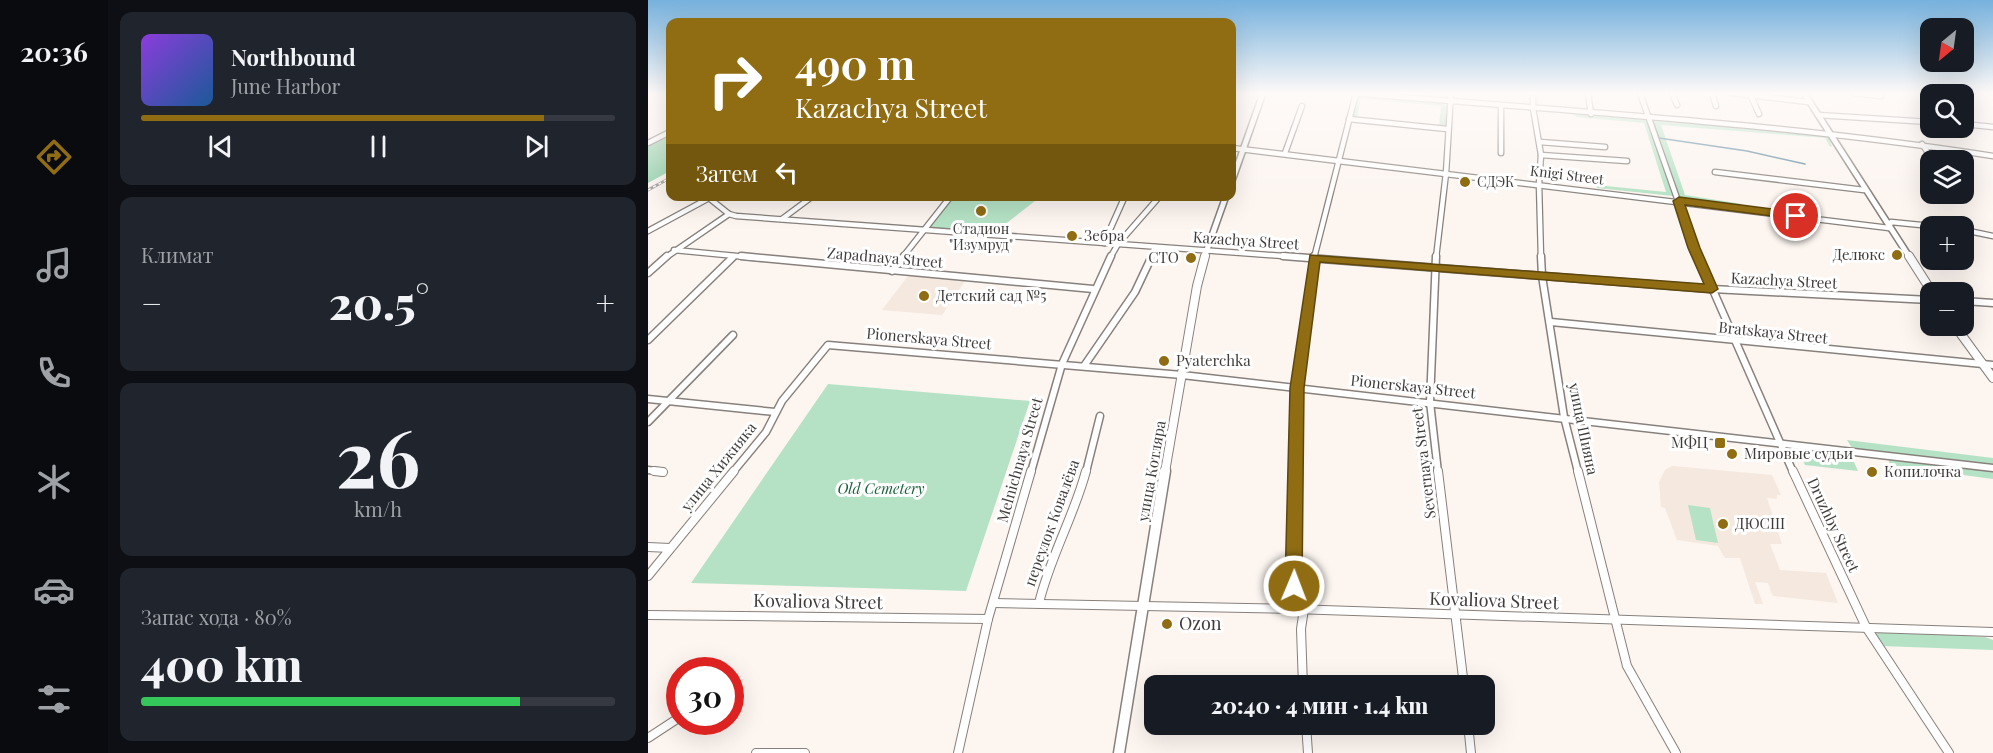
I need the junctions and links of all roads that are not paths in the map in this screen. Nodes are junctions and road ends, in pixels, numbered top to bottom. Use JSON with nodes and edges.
{"nodes":[{"id":1,"x":1250,"y":128,"type":"edge"},
{"id":2,"x":1294,"y":128,"type":"edge"},
{"id":3,"x":1347,"y":128,"type":"edge"},
{"id":4,"x":1439,"y":128,"type":"edge"},
{"id":5,"x":1502,"y":128,"type":"edge"},
{"id":6,"x":1537,"y":128,"type":"edge"},
{"id":7,"x":1653,"y":128,"type":"edge"},
{"id":8,"x":1759,"y":128,"type":"edge"},
{"id":9,"x":1826,"y":128,"type":"edge"},
{"id":10,"x":1447,"y":129,"type":"joint"},
{"id":11,"x":666,"y":134,"type":"edge"},
{"id":12,"x":1829,"y":134,"type":"junction"},
{"id":13,"x":1540,"y":142,"type":"junction"},
{"id":14,"x":648,"y":143,"type":"edge"},
{"id":15,"x":1922,"y":144,"type":"junction"},
{"id":16,"x":1605,"y":147,"type":"dead end"},
{"id":17,"x":1236,"y":148,"type":"edge"},
{"id":18,"x":1243,"y":149,"type":"junction"},
{"id":19,"x":1926,"y":150,"type":"edge"},
{"id":20,"x":1286,"y":153,"type":"junction"},
{"id":21,"x":1501,"y":153,"type":"dead end"},
{"id":22,"x":1541,"y":154,"type":"junction"},
{"id":23,"x":1993,"y":156,"type":"edge"},
{"id":24,"x":1339,"y":160,"type":"junction"},
{"id":25,"x":1627,"y":161,"type":"dead end"},
{"id":26,"x":1236,"y":169,"type":"edge"},
{"id":27,"x":1715,"y":172,"type":"dead end"},
{"id":28,"x":1446,"y":173,"type":"junction"},
{"id":29,"x":1539,"y":184,"type":"junction"},
{"id":30,"x":1864,"y":190,"type":"junction"},
{"id":31,"x":703,"y":201,"type":"edge"},
{"id":32,"x":714,"y":201,"type":"edge"},
{"id":33,"x":806,"y":201,"type":"edge"},
{"id":34,"x":947,"y":201,"type":"edge"},
{"id":35,"x":1123,"y":201,"type":"edge"},
{"id":36,"x":1156,"y":201,"type":"edge"},
{"id":37,"x":1224,"y":201,"type":"edge"},
{"id":38,"x":1679,"y":201,"type":"junction"},
{"id":39,"x":729,"y":214,"type":"junction"},
{"id":40,"x":782,"y":219,"type":"junction"},
{"id":41,"x":1920,"y":225,"type":"edge"},
{"id":42,"x":1889,"y":228,"type":"junction"},
{"id":43,"x":925,"y":230,"type":"junction"},
{"id":44,"x":648,"y":231,"type":"edge"},
{"id":45,"x":1974,"y":232,"type":"edge"},
{"id":46,"x":1993,"y":236,"type":"edge"},
{"id":47,"x":1104,"y":243,"type":"junction"},
{"id":48,"x":1118,"y":244,"type":"junction"},
{"id":49,"x":1155,"y":247,"type":"junction"},
{"id":50,"x":674,"y":250,"type":"junction"},
{"id":51,"x":1206,"y":252,"type":"junction"},
{"id":52,"x":733,"y":257,"type":"junction"},
{"id":53,"x":1314,"y":258,"type":"junction"},
{"id":54,"x":1435,"y":267,"type":"junction"},
{"id":55,"x":892,"y":271,"type":"junction"},
{"id":56,"x":648,"y":273,"type":"edge"},
{"id":57,"x":1542,"y":276,"type":"junction"},
{"id":58,"x":1925,"y":282,"type":"edge"},
{"id":59,"x":1093,"y":289,"type":"junction"},
{"id":60,"x":1712,"y":289,"type":"junction"},
{"id":61,"x":1920,"y":299,"type":"edge"},
{"id":62,"x":1974,"y":302,"type":"edge"},
{"id":63,"x":1993,"y":303,"type":"edge"},
{"id":64,"x":1551,"y":322,"type":"junction"},
{"id":65,"x":733,"y":335,"type":"dead end"},
{"id":66,"x":1962,"y":336,"type":"edge"},
{"id":67,"x":648,"y":340,"type":"edge"},
{"id":68,"x":1736,"y":342,"type":"junction"},
{"id":69,"x":828,"y":345,"type":"joint"},
{"id":70,"x":1062,"y":364,"type":"junction"},
{"id":71,"x":1982,"y":364,"type":"junction"},
{"id":72,"x":1993,"y":364,"type":"edge"},
{"id":73,"x":1084,"y":366,"type":"junction"},
{"id":74,"x":1182,"y":375,"type":"junction"},
{"id":75,"x":1993,"y":378,"type":"edge"},
{"id":76,"x":1297,"y":388,"type":"junction"},
{"id":77,"x":648,"y":399,"type":"edge"},
{"id":78,"x":672,"y":400,"type":"junction"},
{"id":79,"x":1430,"y":402,"type":"junction"},
{"id":80,"x":775,"y":412,"type":"junction"},
{"id":81,"x":1100,"y":416,"type":"dead end"},
{"id":82,"x":1564,"y":417,"type":"junction"},
{"id":83,"x":648,"y":422,"type":"edge"},
{"id":84,"x":1779,"y":442,"type":"junction"},
{"id":85,"x":1993,"y":468,"type":"edge"},
{"id":86,"x":648,"y":470,"type":"edge"},
{"id":87,"x":663,"y":472,"type":"dead end"},
{"id":88,"x":648,"y":547,"type":"edge"},
{"id":89,"x":670,"y":548,"type":"junction"},
{"id":90,"x":648,"y":576,"type":"edge"},
{"id":91,"x":994,"y":603,"type":"junction"},
{"id":92,"x":1039,"y":603,"type":"junction"},
{"id":93,"x":1142,"y":605,"type":"junction"},
{"id":94,"x":1293,"y":609,"type":"junction"},
{"id":95,"x":1305,"y":609,"type":"junction"},
{"id":96,"x":1456,"y":614,"type":"junction"},
{"id":97,"x":648,"y":615,"type":"edge"},
{"id":98,"x":988,"y":619,"type":"junction"},
{"id":99,"x":1615,"y":621,"type":"junction"},
{"id":100,"x":1866,"y":627,"type":"junction"},
{"id":101,"x":1993,"y":633,"type":"edge"},
{"id":102,"x":1303,"y":675,"type":"edge"},
{"id":103,"x":1463,"y":675,"type":"edge"},
{"id":104,"x":666,"y":726,"type":"edge"},
{"id":105,"x":1307,"y":735,"type":"edge"},
{"id":106,"x":1469,"y":735,"type":"edge"},
{"id":107,"x":648,"y":738,"type":"edge"},
{"id":108,"x":756,"y":753,"type":"edge"},
{"id":109,"x":804,"y":753,"type":"edge"},
{"id":110,"x":958,"y":753,"type":"edge"},
{"id":111,"x":1119,"y":753,"type":"edge"},
{"id":112,"x":1308,"y":753,"type":"edge"},
{"id":113,"x":1471,"y":753,"type":"edge"},
{"id":114,"x":1676,"y":753,"type":"edge"},
{"id":115,"x":1949,"y":753,"type":"edge"}],
"edges":[{"from":1,"to":18,"type":"main road"},
{"from":2,"to":20,"type":"street"},
{"from":3,"to":24,"type":"street"},
{"from":4,"to":10,"type":"street"},
{"from":5,"to":21,"type":"street"},
{"from":6,"to":13,"type":"street","name":"улица Шияна"},
{"from":7,"to":38,"type":"street","name":"Druzhby Street"},
{"from":8,"to":12,"type":"street"},
{"from":9,"to":12,"type":"main road"},
{"from":10,"to":28,"type":"street","name":"Severnaya Street"},
{"from":11,"to":14,"type":"street"},
{"from":12,"to":15,"type":"street"},
{"from":12,"to":30,"type":"main road"},
{"from":13,"to":16,"type":"street"},
{"from":13,"to":22,"type":"street","name":"улица Шияна"},
{"from":15,"to":19,"type":"street"},
{"from":15,"to":23,"type":"street"},
{"from":17,"to":18,"type":"street","name":"Knigi Street"},
{"from":18,"to":20,"type":"street","name":"Knigi Street"},
{"from":18,"to":26,"type":"main road"},
{"from":20,"to":24,"type":"street","name":"Knigi Street"},
{"from":22,"to":25,"type":"street"},
{"from":22,"to":29,"type":"street","name":"улица Шияна"},
{"from":24,"to":28,"type":"street","name":"Knigi Street"},
{"from":24,"to":53,"type":"street"},
{"from":27,"to":30,"type":"street"},
{"from":28,"to":29,"type":"street","name":"Knigi Street"},
{"from":28,"to":54,"type":"street","name":"Severnaya Street"},
{"from":29,"to":38,"type":"street","name":"Knigi Street"},
{"from":29,"to":57,"type":"street","name":"улица Шияна"},
{"from":30,"to":42,"type":"main road"},
{"from":31,"to":44,"type":"street"},
{"from":32,"to":39,"type":"street"},
{"from":33,"to":40,"type":"street"},
{"from":34,"to":43,"type":"street"},
{"from":35,"to":47,"type":"street"},
{"from":36,"to":48,"type":"street","name":"Melnichnaya Street"},
{"from":37,"to":51,"type":"main road","name":"улица Котляра"},
{"from":38,"to":42,"type":"street","name":"Knigi Street"},
{"from":38,"to":60,"type":"street","name":"Druzhby Street"},
{"from":39,"to":40,"type":"street","name":"Kazachya Street"},
{"from":39,"to":50,"type":"street"},
{"from":40,"to":43,"type":"street","name":"Kazachya Street"},
{"from":41,"to":42,"type":"street","name":"Knigi Street"},
{"from":42,"to":58,"type":"main road"},
{"from":43,"to":47,"type":"street","name":"Kazachya Street"},
{"from":43,"to":55,"type":"street"},
{"from":45,"to":46,"type":"street"},
{"from":47,"to":48,"type":"street","name":"Kazachya Street"},
{"from":48,"to":49,"type":"street","name":"Kazachya Street"},
{"from":48,"to":59,"type":"street","name":"Melnichnaya Street"},
{"from":49,"to":51,"type":"street","name":"Kazachya Street"},
{"from":49,"to":73,"type":"street"},
{"from":50,"to":52,"type":"street","name":"Zapadnaya Street"},
{"from":50,"to":56,"type":"street"},
{"from":51,"to":53,"type":"street","name":"Kazachya Street"},
{"from":51,"to":74,"type":"main road","name":"улица Котляра"},
{"from":52,"to":55,"type":"street","name":"Zapadnaya Street"},
{"from":52,"to":67,"type":"street"},
{"from":53,"to":54,"type":"street","name":"Kazachya Street"},
{"from":53,"to":76,"type":"street"},
{"from":54,"to":57,"type":"street","name":"Kazachya Street"},
{"from":54,"to":79,"type":"street","name":"Severnaya Street"},
{"from":55,"to":59,"type":"street","name":"Zapadnaya Street"},
{"from":57,"to":60,"type":"street","name":"Kazachya Street"},
{"from":57,"to":64,"type":"street","name":"улица Шияна"},
{"from":59,"to":70,"type":"street","name":"Melnichnaya Street"},
{"from":60,"to":61,"type":"street","name":"Kazachya Street"},
{"from":60,"to":68,"type":"street","name":"Druzhby Street"},
{"from":62,"to":63,"type":"street"},
{"from":64,"to":68,"type":"street","name":"Bratskaya Street"},
{"from":64,"to":82,"type":"street","name":"улица Шияна"},
{"from":65,"to":78,"type":"street"},
{"from":66,"to":71,"type":"main road"},
{"from":68,"to":71,"type":"street","name":"Bratskaya Street"},
{"from":68,"to":84,"type":"street","name":"Druzhby Street"},
{"from":69,"to":70,"type":"street","name":"Pionerskaya Street"},
{"from":69,"to":80,"type":"street","name":"улица Хижняка"},
{"from":70,"to":73,"type":"street","name":"Pionerskaya Street"},
{"from":70,"to":91,"type":"street","name":"Melnichnaya Street"},
{"from":71,"to":72,"type":"street","name":"Bratskaya Street"},
{"from":71,"to":75,"type":"main road"},
{"from":73,"to":74,"type":"street","name":"Pionerskaya Street"},
{"from":74,"to":76,"type":"street","name":"Pionerskaya Street"},
{"from":74,"to":93,"type":"main road","name":"улица Котляра"},
{"from":76,"to":79,"type":"street","name":"Pionerskaya Street"},
{"from":76,"to":94,"type":"street"},
{"from":77,"to":78,"type":"street"},
{"from":78,"to":80,"type":"street"},
{"from":78,"to":83,"type":"street"},
{"from":79,"to":82,"type":"street","name":"Pionerskaya Street"},
{"from":79,"to":96,"type":"street","name":"Severnaya Street"},
{"from":80,"to":89,"type":"street","name":"улица Хижняка"},
{"from":81,"to":92,"type":"street","name":"переулок Ковалёва"},
{"from":82,"to":84,"type":"street","name":"Pionerskaya Street"},
{"from":82,"to":99,"type":"street","name":"улица Шияна"},
{"from":84,"to":85,"type":"street","name":"Pionerskaya Street"},
{"from":84,"to":100,"type":"street","name":"Druzhby Street"},
{"from":86,"to":87,"type":"street"},
{"from":88,"to":89,"type":"street"},
{"from":89,"to":90,"type":"street","name":"улица Хижняка"},
{"from":91,"to":92,"type":"street","name":"Kovaliova Street"},
{"from":91,"to":98,"type":"street","name":"Melnichnaya Street"},
{"from":92,"to":93,"type":"street","name":"Kovaliova Street"},
{"from":93,"to":94,"type":"street","name":"Kovaliova Street"},
{"from":93,"to":111,"type":"main road","name":"улица Котляра"},
{"from":94,"to":95,"type":"street","name":"Kovaliova Street"},
{"from":95,"to":96,"type":"street","name":"Kovaliova Street"},
{"from":95,"to":102,"type":"street"},
{"from":96,"to":99,"type":"street","name":"Kovaliova Street"},
{"from":96,"to":103,"type":"street","name":"Severnaya Street"},
{"from":97,"to":98,"type":"street","name":"Kovaliova Street"},
{"from":98,"to":110,"type":"street","name":"Melnichnaya Street"},
{"from":99,"to":100,"type":"street","name":"Kovaliova Street"},
{"from":99,"to":114,"type":"street","name":"улица Шияна"},
{"from":100,"to":101,"type":"street","name":"Kovaliova Street"},
{"from":100,"to":115,"type":"street","name":"Druzhby Street"},
{"from":104,"to":107,"type":"street"},
{"from":105,"to":112,"type":"street"},
{"from":106,"to":113,"type":"street"},
{"from":108,"to":109,"type":"street"}]}
